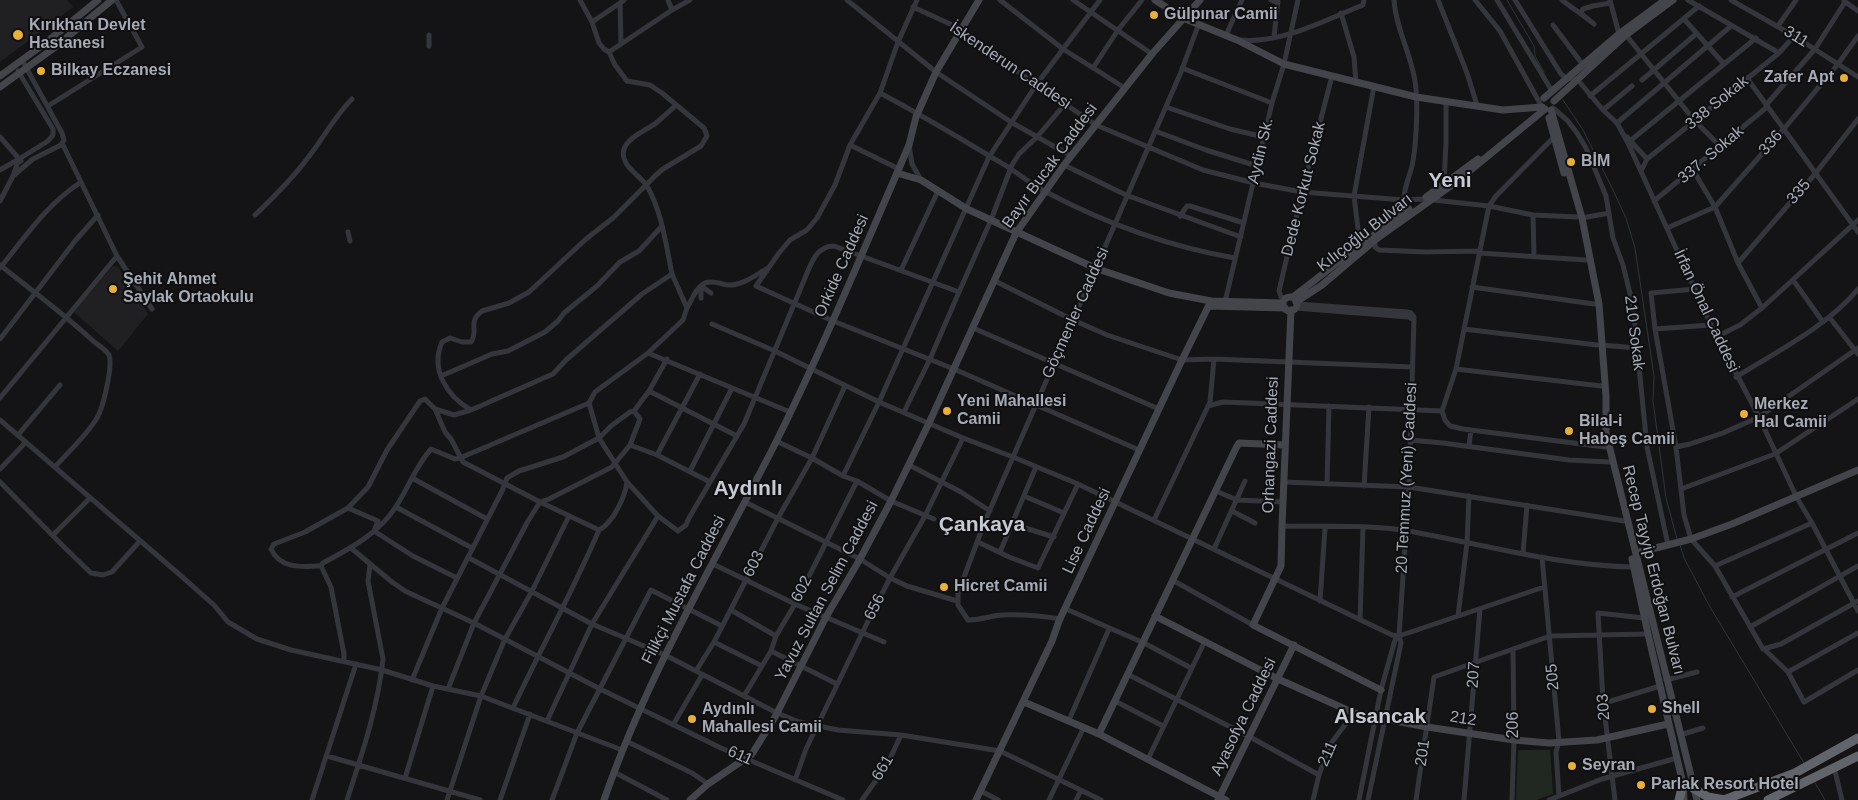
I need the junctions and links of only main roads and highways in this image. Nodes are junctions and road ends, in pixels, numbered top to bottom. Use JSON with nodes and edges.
{"nodes":[{"id":1,"x":1858,"y":738,"type":"edge"},
{"id":2,"x":1858,"y":756,"type":"edge"},
{"id":3,"x":1683,"y":784,"type":"road end"},
{"id":4,"x":1693,"y":788,"type":"road end"},
{"id":5,"x":1679,"y":800,"type":"edge"},
{"id":6,"x":1724,"y":800,"type":"edge"},
{"id":7,"x":1768,"y":800,"type":"edge"}],
"edges":[{"from":1,"to":6,"type":"highway"},
{"from":2,"to":7,"type":"highway"},
{"from":3,"to":5,"type":"highway"},
{"from":4,"to":6,"type":"highway"}]}
